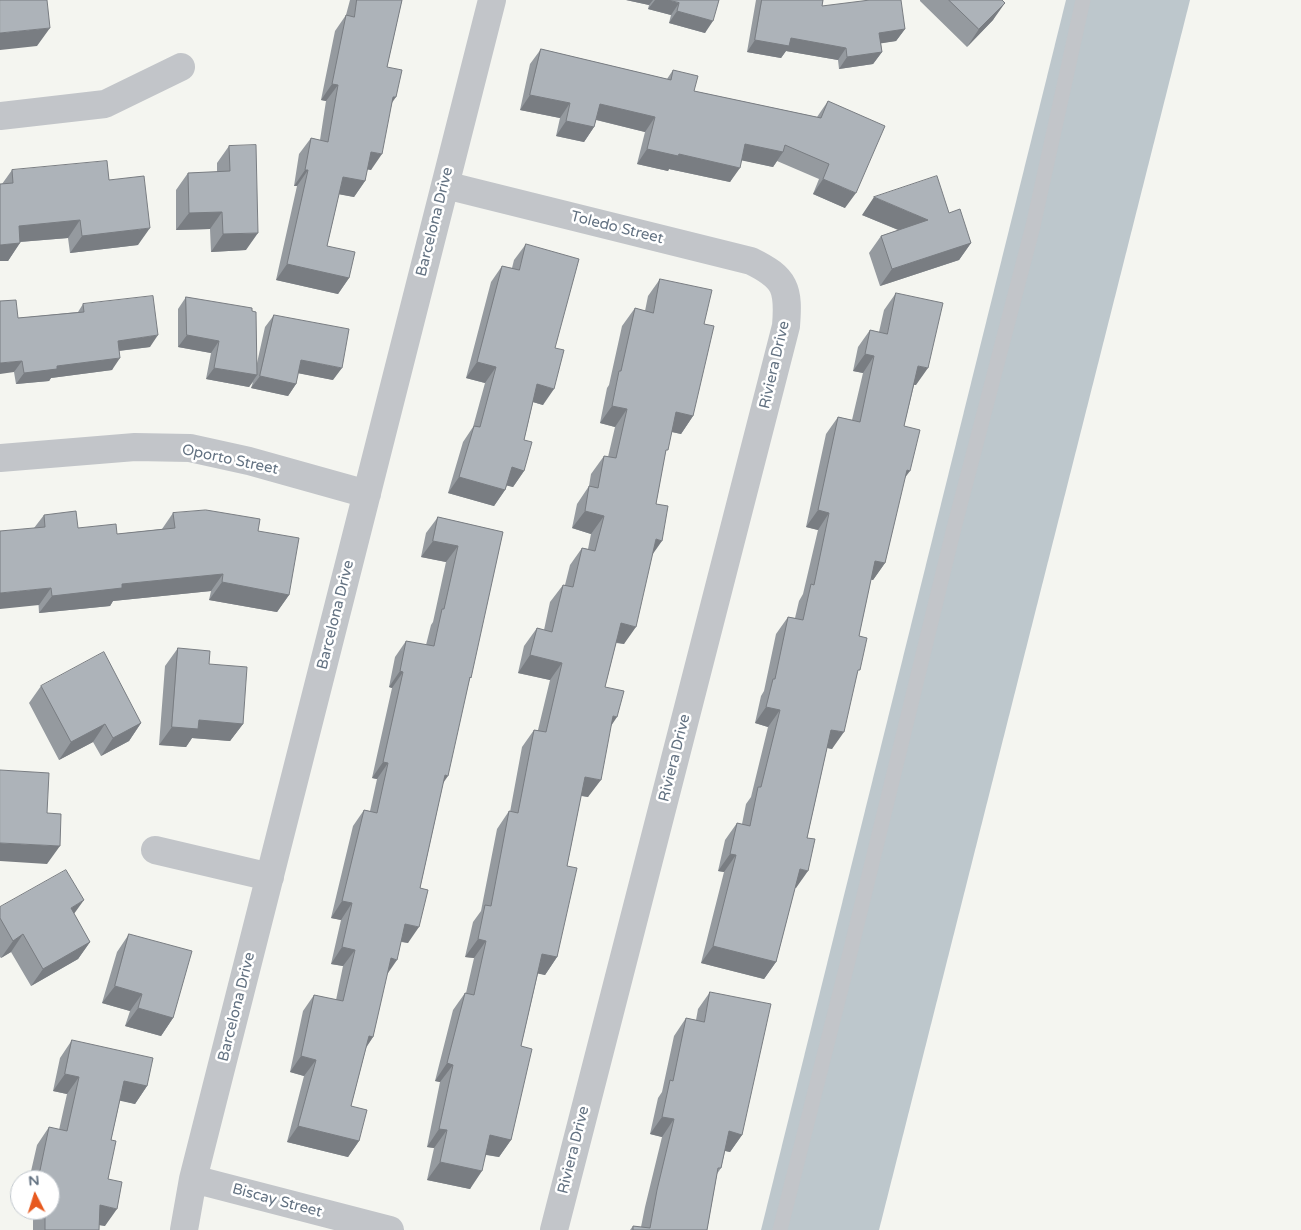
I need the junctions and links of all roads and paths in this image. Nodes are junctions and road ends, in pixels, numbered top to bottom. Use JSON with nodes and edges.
{"nodes":[{"id":1,"x":492,"y":0,"type":"edge"},
{"id":2,"x":1083,"y":0,"type":"edge"},
{"id":3,"x":181,"y":67,"type":"dead end"},
{"id":4,"x":0,"y":116,"type":"edge"},
{"id":5,"x":445,"y":185,"type":"junction"},
{"id":6,"x":784,"y":284,"type":"joint"},
{"id":7,"x":0,"y":458,"type":"edge"},
{"id":8,"x":367,"y":494,"type":"junction"},
{"id":9,"x":155,"y":850,"type":"dead end"},
{"id":10,"x":270,"y":877,"type":"junction"},
{"id":11,"x":193,"y":1179,"type":"junction"},
{"id":12,"x":184,"y":1230,"type":"edge"},
{"id":13,"x":390,"y":1230,"type":"edge"},
{"id":14,"x":554,"y":1230,"type":"edge"},
{"id":15,"x":780,"y":1230,"type":"edge"}],
"edges":[{"from":1,"to":5,"type":"street","name":"Barcelona Drive"},
{"from":2,"to":15,"type":"lane"},
{"from":3,"to":4,"type":"street"},
{"from":5,"to":6,"type":"street","name":"Toledo Street"},
{"from":5,"to":8,"type":"street","name":"Barcelona Drive"},
{"from":6,"to":14,"type":"street","name":"Riviera Drive"},
{"from":7,"to":8,"type":"street","name":"Oporto Street"},
{"from":8,"to":10,"type":"street","name":"Barcelona Drive"},
{"from":9,"to":10,"type":"street"},
{"from":10,"to":11,"type":"street","name":"Barcelona Drive"},
{"from":11,"to":12,"type":"street","name":"Barcelona Drive"},
{"from":11,"to":13,"type":"street","name":"Biscay Street"}]}
